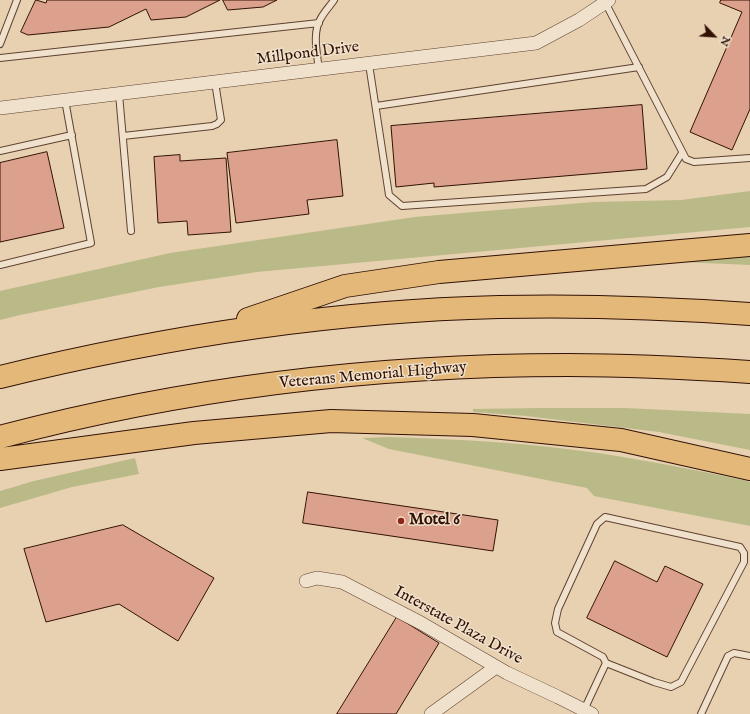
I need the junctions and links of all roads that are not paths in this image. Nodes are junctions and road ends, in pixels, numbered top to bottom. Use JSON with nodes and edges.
{"nodes":[{"id":1,"x":17,"y":0,"type":"edge"},
{"id":2,"x":334,"y":0,"type":"edge"},
{"id":3,"x":607,"y":1,"type":"edge"},
{"id":4,"x":319,"y":23,"type":"junction"},
{"id":5,"x":0,"y":44,"type":"edge"},
{"id":6,"x":0,"y":58,"type":"edge"},
{"id":7,"x":369,"y":64,"type":"junction"},
{"id":8,"x":639,"y":68,"type":"junction"},
{"id":9,"x":318,"y":70,"type":"junction"},
{"id":10,"x":215,"y":82,"type":"junction"},
{"id":11,"x":118,"y":94,"type":"junction"},
{"id":12,"x":66,"y":100,"type":"junction"},
{"id":13,"x":376,"y":106,"type":"junction"},
{"id":14,"x":0,"y":108,"type":"edge"},
{"id":15,"x":72,"y":135,"type":"junction"},
{"id":16,"x":122,"y":136,"type":"junction"},
{"id":17,"x":0,"y":151,"type":"edge"},
{"id":18,"x":682,"y":153,"type":"junction"},
{"id":19,"x":750,"y":158,"type":"edge"},
{"id":20,"x":131,"y":231,"type":"dead end"},
{"id":21,"x":750,"y":245,"type":"edge"},
{"id":22,"x":0,"y":265,"type":"edge"},
{"id":23,"x":750,"y":314,"type":"edge"},
{"id":24,"x":195,"y":337,"type":"junction"},
{"id":25,"x":750,"y":372,"type":"edge"},
{"id":26,"x":0,"y":377,"type":"edge"},
{"id":27,"x":0,"y":437,"type":"edge"},
{"id":28,"x":0,"y":459,"type":"edge"},
{"id":29,"x":750,"y":469,"type":"edge"},
{"id":30,"x":306,"y":581,"type":"dead end"},
{"id":31,"x":750,"y":656,"type":"edge"},
{"id":32,"x":606,"y":662,"type":"junction"},
{"id":33,"x":496,"y":667,"type":"junction"},
{"id":34,"x":588,"y":712,"type":"edge"},
{"id":35,"x":431,"y":714,"type":"edge"},
{"id":36,"x":701,"y":714,"type":"edge"}],
"edges":[{"from":1,"to":5,"type":"lane"},
{"from":2,"to":4,"type":"lane"},
{"from":3,"to":7,"type":"street","name":"Millpond Drive"},
{"from":3,"to":8,"type":"lane"},
{"from":4,"to":6,"type":"lane"},
{"from":4,"to":9,"type":"lane"},
{"from":7,"to":9,"type":"street","name":"Millpond Drive"},
{"from":7,"to":13,"type":"lane"},
{"from":8,"to":13,"type":"lane"},
{"from":8,"to":18,"type":"lane"},
{"from":9,"to":10,"type":"street","name":"Millpond Drive"},
{"from":10,"to":11,"type":"street","name":"Millpond Drive"},
{"from":10,"to":16,"type":"lane"},
{"from":11,"to":12,"type":"street","name":"Millpond Drive"},
{"from":11,"to":16,"type":"lane"},
{"from":12,"to":14,"type":"street","name":"Millpond Drive"},
{"from":12,"to":15,"type":"lane"},
{"from":13,"to":18,"type":"lane"},
{"from":15,"to":17,"type":"lane"},
{"from":15,"to":22,"type":"lane"},
{"from":16,"to":20,"type":"lane"},
{"from":18,"to":19,"type":"lane"},
{"from":21,"to":24,"type":"highway"},
{"from":23,"to":24,"type":"highway"},
{"from":24,"to":26,"type":"highway"},
{"from":25,"to":27,"type":"highway","name":"Veterans Memorial Highway"},
{"from":28,"to":29,"type":"highway"},
{"from":30,"to":33,"type":"street","name":"Interstate Plaza Drive"},
{"from":31,"to":36,"type":"lane"},
{"from":32,"to":32,"type":"lane"},
{"from":32,"to":34,"type":"lane"},
{"from":33,"to":34,"type":"street","name":"Interstate Plaza Drive"},
{"from":33,"to":35,"type":"street"}]}
